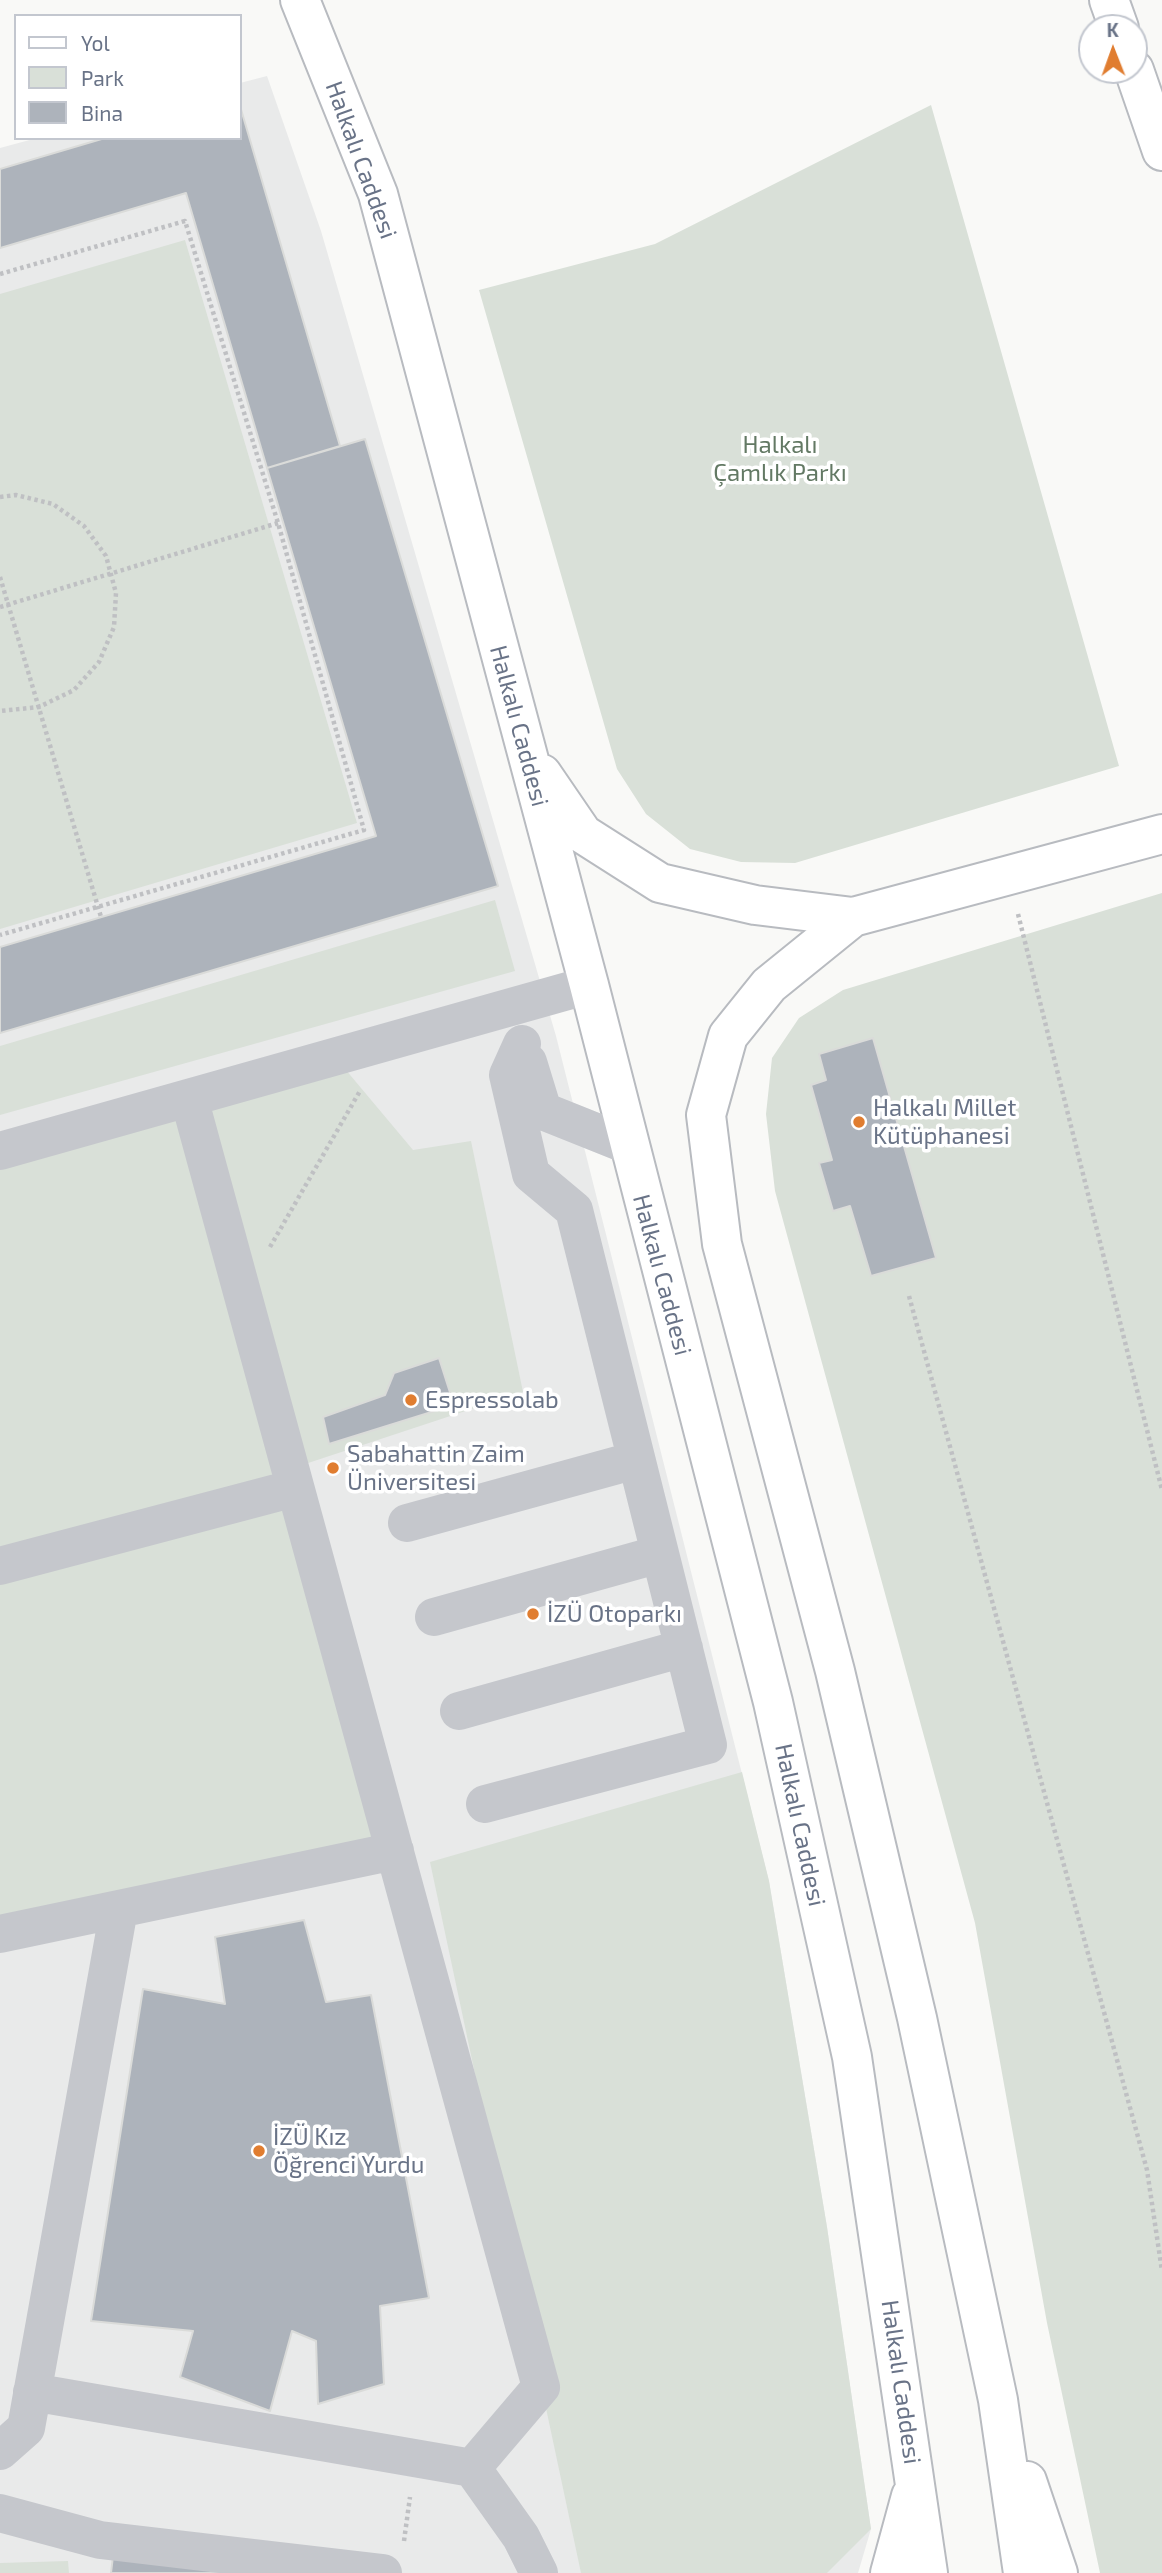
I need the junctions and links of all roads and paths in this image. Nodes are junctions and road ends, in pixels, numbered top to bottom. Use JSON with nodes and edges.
{"nodes":[{"id":1,"x":300,"y":0,"type":"edge"},
{"id":2,"x":1139,"y":84,"type":"edge"},
{"id":3,"x":1162,"y":151,"type":"edge"},
{"id":4,"x":0,"y":274,"type":"edge"},
{"id":5,"x":0,"y":497,"type":"edge"},
{"id":6,"x":278,"y":523,"type":"junction"},
{"id":7,"x":111,"y":575,"type":"junction"},
{"id":8,"x":0,"y":577,"type":"edge"},
{"id":9,"x":8,"y":604,"type":"junction"},
{"id":10,"x":0,"y":607,"type":"edge"},
{"id":11,"x":39,"y":707,"type":"junction"},
{"id":12,"x":0,"y":710,"type":"edge"},
{"id":13,"x":525,"y":749,"type":"junction"},
{"id":14,"x":1162,"y":834,"type":"edge"},
{"id":15,"x":1009,"y":876,"type":"junction"},
{"id":16,"x":98,"y":906,"type":"junction"},
{"id":17,"x":101,"y":917,"type":"dead end"},
{"id":18,"x":853,"y":918,"type":"junction"},
{"id":19,"x":0,"y":935,"type":"edge"},
{"id":20,"x":589,"y":985,"type":"junction"},
{"id":21,"x":526,"y":1004,"type":"junction"},
{"id":22,"x":335,"y":1057,"type":"junction"},
{"id":23,"x":189,"y":1098,"type":"junction"},
{"id":24,"x":531,"y":1118,"type":"junction"},
{"id":25,"x":628,"y":1145,"type":"junction"},
{"id":26,"x":0,"y":1151,"type":"edge"},
{"id":27,"x":909,"y":1296,"type":"dead end"},
{"id":28,"x":242,"y":1297,"type":"junction"},
{"id":29,"x":636,"y":1460,"type":"junction"},
{"id":30,"x":295,"y":1488,"type":"junction"},
{"id":31,"x":1162,"y":1490,"type":"edge"},
{"id":32,"x":407,"y":1523,"type":"dead end"},
{"id":33,"x":660,"y":1554,"type":"junction"},
{"id":34,"x":0,"y":1566,"type":"edge"},
{"id":35,"x":434,"y":1617,"type":"dead end"},
{"id":36,"x":684,"y":1648,"type":"junction"},
{"id":37,"x":459,"y":1711,"type":"dead end"},
{"id":38,"x":485,"y":1804,"type":"dead end"},
{"id":39,"x":395,"y":1851,"type":"junction"},
{"id":40,"x":119,"y":1909,"type":"junction"},
{"id":41,"x":0,"y":1934,"type":"edge"},
{"id":42,"x":1162,"y":2271,"type":"edge"},
{"id":43,"x":32,"y":2392,"type":"junction"},
{"id":44,"x":998,"y":2400,"type":"junction"},
{"id":45,"x":0,"y":2451,"type":"edge"},
{"id":46,"x":415,"y":2458,"type":"junction"},
{"id":47,"x":472,"y":2468,"type":"junction"},
{"id":48,"x":915,"y":2484,"type":"junction"},
{"id":49,"x":0,"y":2513,"type":"edge"},
{"id":50,"x":393,"y":2560,"type":"edge"},
{"id":51,"x":539,"y":2573,"type":"edge"},
{"id":52,"x":890,"y":2573,"type":"edge"},
{"id":53,"x":928,"y":2573,"type":"edge"},
{"id":54,"x":1023,"y":2573,"type":"edge"},
{"id":55,"x":1058,"y":2573,"type":"edge"}],
"edges":[{"from":1,"to":13,"type":"main road","name":"Halkalı Caddesi"},
{"from":2,"to":3,"type":"main road"},
{"from":4,"to":6,"type":"path"},
{"from":5,"to":7,"type":"path"},
{"from":6,"to":7,"type":"path"},
{"from":6,"to":16,"type":"path"},
{"from":7,"to":9,"type":"path"},
{"from":7,"to":11,"type":"path"},
{"from":8,"to":9,"type":"path"},
{"from":9,"to":10,"type":"path"},
{"from":9,"to":11,"type":"path"},
{"from":11,"to":12,"type":"path"},
{"from":11,"to":16,"type":"path"},
{"from":13,"to":18,"type":"main road"},
{"from":13,"to":20,"type":"main road","name":"Halkalı Caddesi"},
{"from":14,"to":15,"type":"main road"},
{"from":15,"to":18,"type":"main road"},
{"from":15,"to":31,"type":"path"},
{"from":16,"to":17,"type":"path"},
{"from":16,"to":19,"type":"path"},
{"from":18,"to":44,"type":"main road"},
{"from":20,"to":21,"type":"street"},
{"from":20,"to":25,"type":"main road","name":"Halkalı Caddesi"},
{"from":21,"to":22,"type":"street"},
{"from":21,"to":24,"type":"street"},
{"from":22,"to":23,"type":"street"},
{"from":22,"to":28,"type":"path"},
{"from":23,"to":26,"type":"street"},
{"from":23,"to":28,"type":"street"},
{"from":24,"to":25,"type":"street"},
{"from":24,"to":29,"type":"street"},
{"from":25,"to":48,"type":"main road","name":"Halkalı Caddesi"},
{"from":27,"to":42,"type":"path"},
{"from":28,"to":30,"type":"street"},
{"from":29,"to":32,"type":"street"},
{"from":29,"to":33,"type":"street"},
{"from":30,"to":34,"type":"street"},
{"from":30,"to":39,"type":"street"},
{"from":33,"to":35,"type":"street"},
{"from":33,"to":36,"type":"street"},
{"from":36,"to":37,"type":"street"},
{"from":36,"to":38,"type":"street"},
{"from":39,"to":40,"type":"street"},
{"from":39,"to":47,"type":"street"},
{"from":40,"to":41,"type":"street"},
{"from":40,"to":43,"type":"street"},
{"from":43,"to":45,"type":"street"},
{"from":43,"to":46,"type":"street"},
{"from":44,"to":54,"type":"main road"},
{"from":44,"to":55,"type":"main road"},
{"from":46,"to":47,"type":"street"},
{"from":46,"to":50,"type":"path"},
{"from":47,"to":51,"type":"street"},
{"from":48,"to":52,"type":"main road"},
{"from":48,"to":53,"type":"main road","name":"Halkalı Caddesi"},
{"from":49,"to":50,"type":"street"}]}
